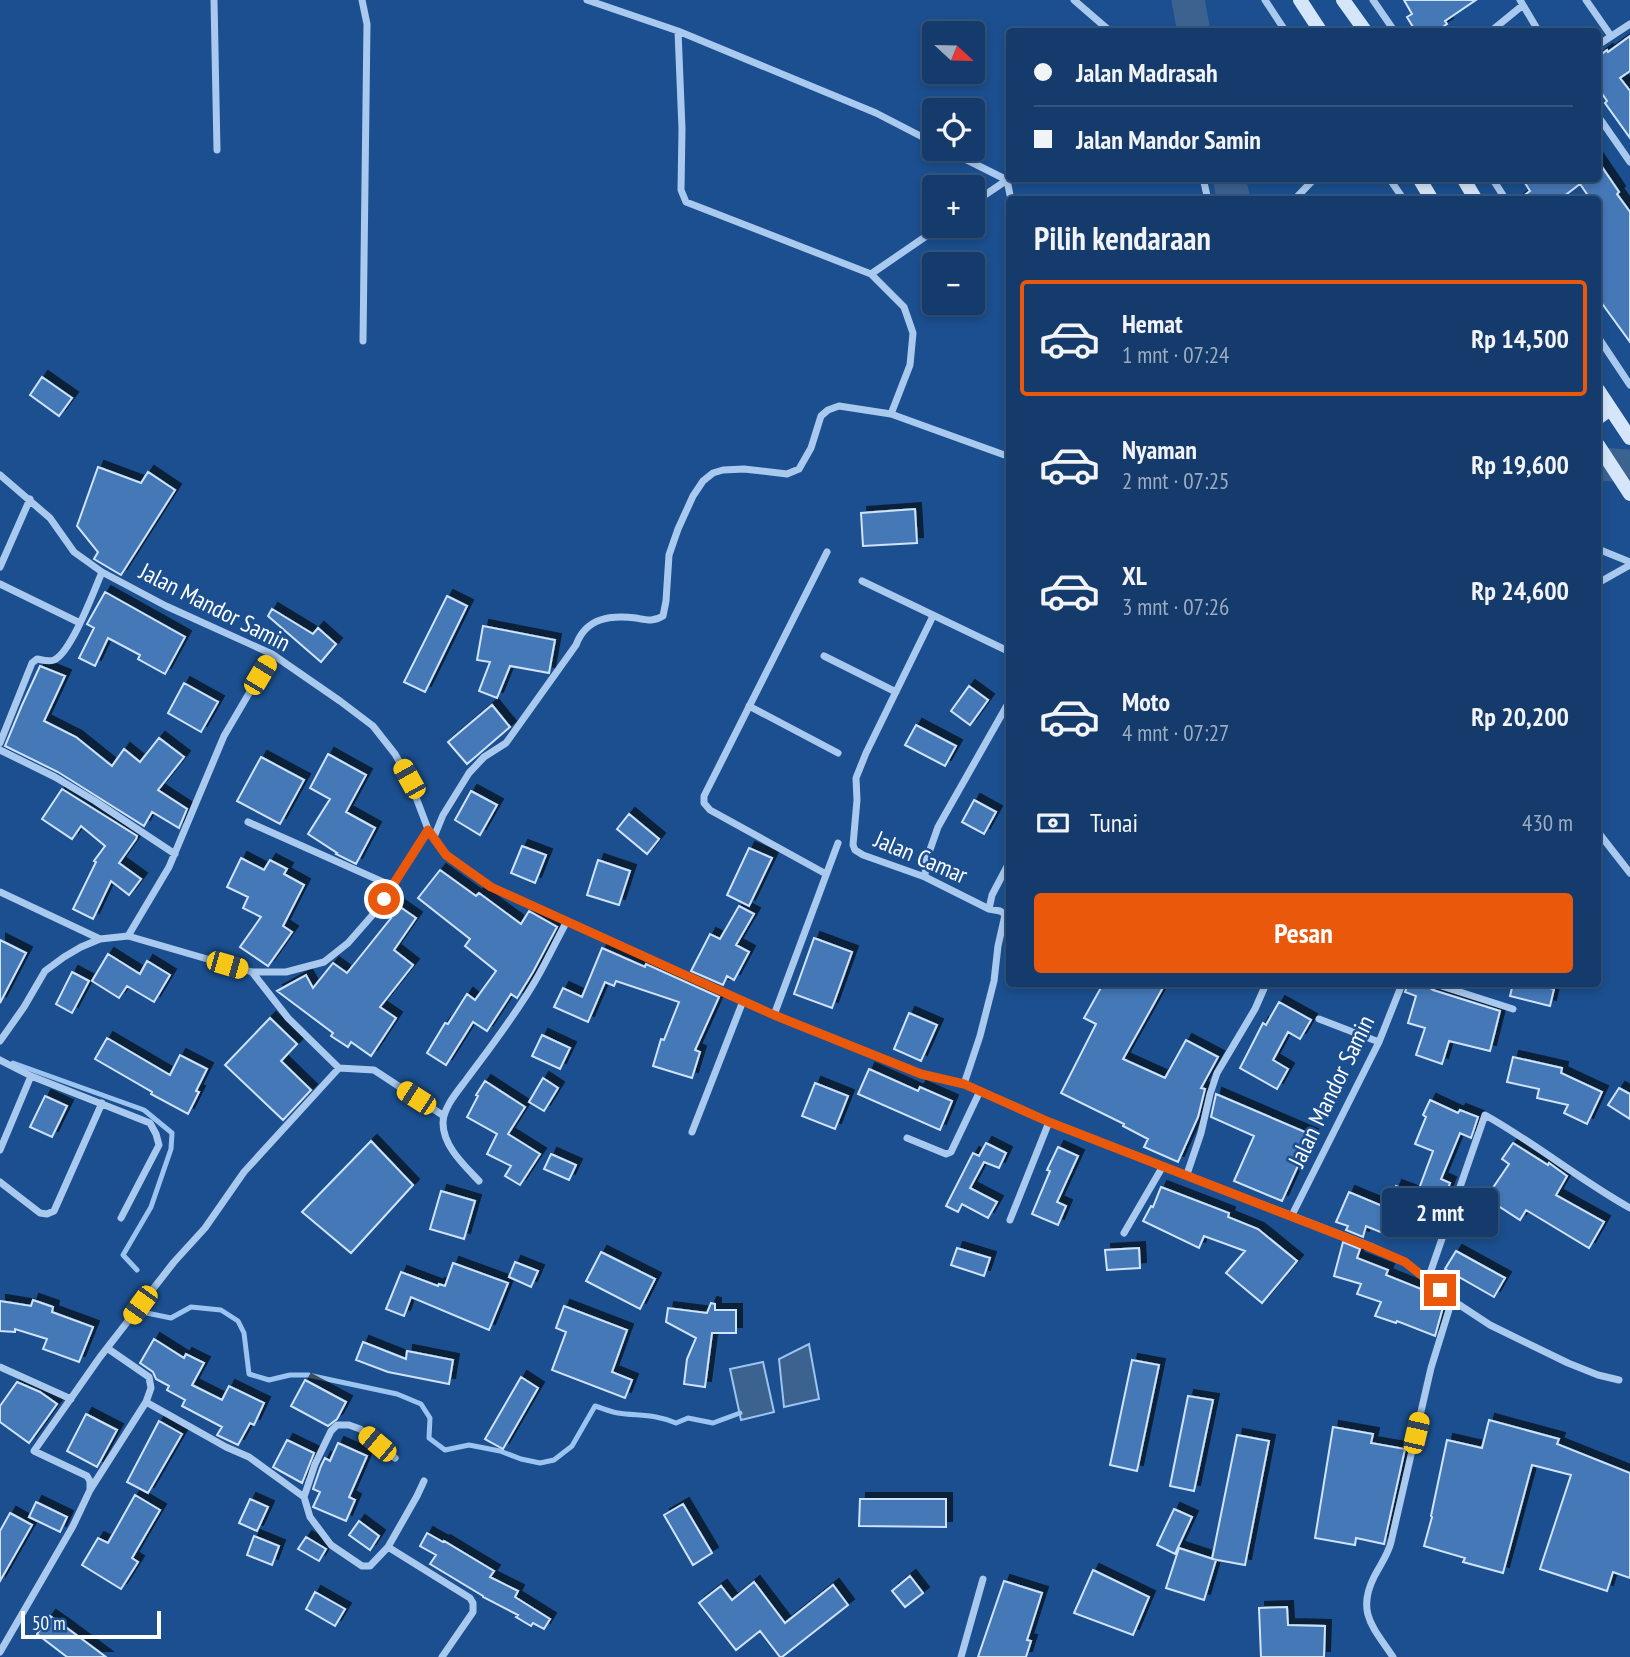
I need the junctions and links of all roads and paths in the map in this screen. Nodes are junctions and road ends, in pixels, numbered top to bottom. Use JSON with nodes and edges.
{"nodes":[{"id":1,"x":214,"y":0,"type":"edge"},
{"id":2,"x":362,"y":0,"type":"edge"},
{"id":3,"x":587,"y":0,"type":"edge"},
{"id":4,"x":1074,"y":0,"type":"edge"},
{"id":5,"x":1265,"y":0,"type":"edge"},
{"id":6,"x":1300,"y":0,"type":"edge"},
{"id":7,"x":1343,"y":0,"type":"edge"},
{"id":8,"x":1373,"y":0,"type":"edge"},
{"id":9,"x":1586,"y":0,"type":"edge"},
{"id":10,"x":1522,"y":3,"type":"edge"},
{"id":11,"x":1630,"y":24,"type":"edge"},
{"id":12,"x":1106,"y":28,"type":"edge"},
{"id":13,"x":1283,"y":28,"type":"edge"},
{"id":14,"x":1318,"y":28,"type":"edge"},
{"id":15,"x":1363,"y":28,"type":"edge"},
{"id":16,"x":1392,"y":28,"type":"edge"},
{"id":17,"x":1494,"y":28,"type":"edge"},
{"id":18,"x":1536,"y":28,"type":"edge"},
{"id":19,"x":678,"y":31,"type":"junction"},
{"id":20,"x":1611,"y":36,"type":"junction"},
{"id":21,"x":1601,"y":43,"type":"edge"},
{"id":22,"x":1601,"y":120,"type":"edge"},
{"id":23,"x":922,"y":138,"type":"edge"},
{"id":24,"x":217,"y":150,"type":"dead end"},
{"id":25,"x":1627,"y":151,"type":"edge"},
{"id":26,"x":970,"y":161,"type":"edge"},
{"id":27,"x":1630,"y":162,"type":"edge"},
{"id":28,"x":1006,"y":178,"type":"edge"},
{"id":29,"x":1006,"y":180,"type":"edge"},
{"id":30,"x":1311,"y":182,"type":"edge"},
{"id":31,"x":985,"y":195,"type":"edge"},
{"id":32,"x":1298,"y":196,"type":"edge"},
{"id":33,"x":924,"y":238,"type":"edge"},
{"id":34,"x":871,"y":274,"type":"junction"},
{"id":35,"x":363,"y":341,"type":"dead end"},
{"id":36,"x":1601,"y":342,"type":"edge"},
{"id":37,"x":1630,"y":385,"type":"edge"},
{"id":38,"x":1604,"y":413,"type":"edge"},
{"id":39,"x":891,"y":414,"type":"junction"},
{"id":40,"x":1630,"y":439,"type":"edge"},
{"id":41,"x":1601,"y":450,"type":"edge"},
{"id":42,"x":1006,"y":456,"type":"edge"},
{"id":43,"x":0,"y":475,"type":"edge"},
{"id":44,"x":1630,"y":494,"type":"edge"},
{"id":45,"x":30,"y":499,"type":"junction"},
{"id":46,"x":1601,"y":550,"type":"edge"},
{"id":47,"x":827,"y":552,"type":"dead end"},
{"id":48,"x":1630,"y":563,"type":"edge"},
{"id":49,"x":0,"y":567,"type":"edge"},
{"id":50,"x":102,"y":572,"type":"junction"},
{"id":51,"x":862,"y":581,"type":"dead end"},
{"id":52,"x":1601,"y":581,"type":"edge"},
{"id":53,"x":0,"y":584,"type":"edge"},
{"id":54,"x":933,"y":616,"type":"junction"},
{"id":55,"x":80,"y":624,"type":"junction"},
{"id":56,"x":1006,"y":650,"type":"edge"},
{"id":57,"x":272,"y":654,"type":"junction"},
{"id":58,"x":824,"y":656,"type":"dead end"},
{"id":59,"x":896,"y":692,"type":"junction"},
{"id":60,"x":749,"y":706,"type":"junction"},
{"id":61,"x":1006,"y":708,"type":"edge"},
{"id":62,"x":0,"y":743,"type":"edge"},
{"id":63,"x":0,"y":750,"type":"edge"},
{"id":64,"x":838,"y":753,"type":"dead end"},
{"id":65,"x":248,"y":822,"type":"dead end"},
{"id":66,"x":428,"y":830,"type":"junction"},
{"id":67,"x":1601,"y":836,"type":"edge"},
{"id":68,"x":434,"y":837,"type":"junction"},
{"id":69,"x":838,"y":843,"type":"dead end"},
{"id":70,"x":175,"y":854,"type":"junction"},
{"id":71,"x":1006,"y":869,"type":"edge"},
{"id":72,"x":1630,"y":873,"type":"edge"},
{"id":73,"x":826,"y":874,"type":"junction"},
{"id":74,"x":925,"y":877,"type":"junction"},
{"id":75,"x":392,"y":886,"type":"junction"},
{"id":76,"x":0,"y":892,"type":"edge"},
{"id":77,"x":989,"y":908,"type":"junction"},
{"id":78,"x":1006,"y":915,"type":"edge"},
{"id":79,"x":1006,"y":919,"type":"edge"},
{"id":80,"x":567,"y":921,"type":"junction"},
{"id":81,"x":128,"y":936,"type":"junction"},
{"id":82,"x":100,"y":939,"type":"junction"},
{"id":83,"x":252,"y":972,"type":"junction"},
{"id":84,"x":1265,"y":987,"type":"edge"},
{"id":85,"x":1401,"y":987,"type":"edge"},
{"id":86,"x":1444,"y":987,"type":"edge"},
{"id":87,"x":743,"y":1001,"type":"junction"},
{"id":88,"x":1513,"y":1009,"type":"dead end"},
{"id":89,"x":774,"y":1015,"type":"junction"},
{"id":90,"x":1319,"y":1019,"type":"dead end"},
{"id":91,"x":0,"y":1041,"type":"edge"},
{"id":92,"x":1379,"y":1042,"type":"junction"},
{"id":93,"x":0,"y":1060,"type":"edge"},
{"id":94,"x":339,"y":1068,"type":"junction"},
{"id":95,"x":31,"y":1076,"type":"junction"},
{"id":96,"x":964,"y":1084,"type":"junction"},
{"id":97,"x":980,"y":1091,"type":"junction"},
{"id":98,"x":102,"y":1103,"type":"junction"},
{"id":99,"x":444,"y":1116,"type":"junction"},
{"id":100,"x":1049,"y":1122,"type":"junction"},
{"id":101,"x":692,"y":1132,"type":"dead end"},
{"id":102,"x":907,"y":1138,"type":"dead end"},
{"id":103,"x":0,"y":1150,"type":"edge"},
{"id":104,"x":1163,"y":1166,"type":"junction"},
{"id":105,"x":1187,"y":1174,"type":"junction"},
{"id":106,"x":478,"y":1181,"type":"dead end"},
{"id":107,"x":0,"y":1182,"type":"edge"},
{"id":108,"x":1630,"y":1208,"type":"edge"},
{"id":109,"x":1292,"y":1215,"type":"junction"},
{"id":110,"x":121,"y":1218,"type":"dead end"},
{"id":111,"x":1010,"y":1220,"type":"dead end"},
{"id":112,"x":1124,"y":1233,"type":"dead end"},
{"id":113,"x":1428,"y":1279,"type":"junction"},
{"id":114,"x":1452,"y":1300,"type":"junction"},
{"id":115,"x":107,"y":1349,"type":"junction"},
{"id":116,"x":0,"y":1367,"type":"edge"},
{"id":117,"x":1619,"y":1380,"type":"dead end"},
{"id":118,"x":71,"y":1399,"type":"junction"},
{"id":119,"x":146,"y":1402,"type":"junction"},
{"id":120,"x":395,"y":1458,"type":"dead end"},
{"id":121,"x":424,"y":1481,"type":"dead end"},
{"id":122,"x":90,"y":1490,"type":"junction"},
{"id":123,"x":304,"y":1497,"type":"junction"},
{"id":124,"x":388,"y":1547,"type":"junction"},
{"id":125,"x":983,"y":1579,"type":"dead end"},
{"id":126,"x":0,"y":1652,"type":"edge"},
{"id":127,"x":442,"y":1657,"type":"edge"},
{"id":128,"x":961,"y":1657,"type":"edge"},
{"id":129,"x":1393,"y":1657,"type":"edge"}],
"edges":[{"from":1,"to":24,"type":"street"},
{"from":2,"to":35,"type":"street"},
{"from":3,"to":19,"type":"street"},
{"from":4,"to":12,"type":"street"},
{"from":5,"to":13,"type":"street"},
{"from":6,"to":14,"type":"main road"},
{"from":7,"to":15,"type":"main road"},
{"from":8,"to":16,"type":"street"},
{"from":9,"to":20,"type":"street"},
{"from":10,"to":17,"type":"street"},
{"from":10,"to":18,"type":"street"},
{"from":11,"to":20,"type":"street"},
{"from":19,"to":23,"type":"street"},
{"from":19,"to":34,"type":"street"},
{"from":20,"to":21,"type":"street"},
{"from":22,"to":25,"type":"street"},
{"from":25,"to":27,"type":"street"},
{"from":26,"to":28,"type":"street"},
{"from":29,"to":31,"type":"street"},
{"from":30,"to":32,"type":"street"},
{"from":33,"to":34,"type":"street"},
{"from":34,"to":39,"type":"street"},
{"from":36,"to":37,"type":"street"},
{"from":38,"to":40,"type":"main road"},
{"from":39,"to":42,"type":"street"},
{"from":39,"to":68,"type":"street"},
{"from":41,"to":44,"type":"main road"},
{"from":43,"to":45,"type":"street","name":"Jalan Mandor Samin"},
{"from":45,"to":49,"type":"street"},
{"from":45,"to":50,"type":"street","name":"Jalan Mandor Samin"},
{"from":46,"to":48,"type":"street"},
{"from":47,"to":60,"type":"street"},
{"from":48,"to":52,"type":"street"},
{"from":50,"to":55,"type":"street"},
{"from":50,"to":57,"type":"street","name":"Jalan Mandor Samin"},
{"from":51,"to":54,"type":"street"},
{"from":53,"to":55,"type":"street"},
{"from":54,"to":56,"type":"street"},
{"from":54,"to":59,"type":"street","name":"Jalan Camar"},
{"from":55,"to":62,"type":"street"},
{"from":57,"to":66,"type":"street","name":"Jalan Mandor Samin"},
{"from":57,"to":70,"type":"street"},
{"from":58,"to":59,"type":"street"},
{"from":59,"to":74,"type":"street","name":"Jalan Camar"},
{"from":60,"to":64,"type":"street"},
{"from":60,"to":73,"type":"street"},
{"from":61,"to":74,"type":"street"},
{"from":63,"to":70,"type":"street"},
{"from":65,"to":75,"type":"street"},
{"from":66,"to":68,"type":"street","name":"Jalan Mandor Samin"},
{"from":66,"to":75,"type":"street"},
{"from":67,"to":72,"type":"street"},
{"from":68,"to":80,"type":"street","name":"Jalan Mandor Samin"},
{"from":69,"to":73,"type":"street"},
{"from":70,"to":81,"type":"street"},
{"from":71,"to":77,"type":"street"},
{"from":73,"to":89,"type":"street"},
{"from":74,"to":77,"type":"street","name":"Jalan Camar"},
{"from":75,"to":83,"type":"street"},
{"from":76,"to":82,"type":"street"},
{"from":77,"to":78,"type":"street","name":"Jalan Camar"},
{"from":79,"to":96,"type":"street","name":"Jalan Camar"},
{"from":80,"to":87,"type":"street","name":"Jalan Mandor Samin"},
{"from":80,"to":99,"type":"street"},
{"from":81,"to":82,"type":"street"},
{"from":81,"to":83,"type":"street"},
{"from":82,"to":91,"type":"street"},
{"from":83,"to":94,"type":"street"},
{"from":84,"to":105,"type":"street"},
{"from":85,"to":92,"type":"street","name":"Jalan Mandor Samin"},
{"from":86,"to":88,"type":"street"},
{"from":87,"to":89,"type":"street","name":"Jalan Mandor Samin"},
{"from":87,"to":101,"type":"street"},
{"from":89,"to":96,"type":"street","name":"Jalan Mandor Samin"},
{"from":90,"to":92,"type":"street"},
{"from":92,"to":109,"type":"street","name":"Jalan Mandor Samin"},
{"from":93,"to":95,"type":"street"},
{"from":94,"to":99,"type":"street"},
{"from":94,"to":115,"type":"street"},
{"from":95,"to":98,"type":"street"},
{"from":95,"to":103,"type":"street"},
{"from":96,"to":97,"type":"street","name":"Jalan Mandor Samin"},
{"from":97,"to":100,"type":"street","name":"Jalan Mandor Samin"},
{"from":97,"to":102,"type":"street"},
{"from":98,"to":107,"type":"street"},
{"from":98,"to":110,"type":"street"},
{"from":99,"to":106,"type":"street"},
{"from":100,"to":104,"type":"street","name":"Jalan Mandor Samin"},
{"from":100,"to":111,"type":"street"},
{"from":104,"to":105,"type":"street","name":"Jalan Mandor Samin"},
{"from":104,"to":112,"type":"street"},
{"from":105,"to":109,"type":"street","name":"Jalan Mandor Samin"},
{"from":108,"to":113,"type":"street"},
{"from":109,"to":113,"type":"street","name":"Jalan Mandor Samin"},
{"from":113,"to":114,"type":"street","name":"Jalan Mandor Samin"},
{"from":114,"to":117,"type":"street","name":"Jalan Mandor Samin"},
{"from":114,"to":129,"type":"street"},
{"from":115,"to":118,"type":"street"},
{"from":115,"to":119,"type":"street"},
{"from":116,"to":118,"type":"street"},
{"from":118,"to":122,"type":"street"},
{"from":119,"to":122,"type":"street"},
{"from":119,"to":123,"type":"street"},
{"from":120,"to":123,"type":"street"},
{"from":121,"to":124,"type":"street"},
{"from":122,"to":126,"type":"street"},
{"from":123,"to":124,"type":"street"},
{"from":124,"to":127,"type":"street"},
{"from":125,"to":128,"type":"street"}]}
